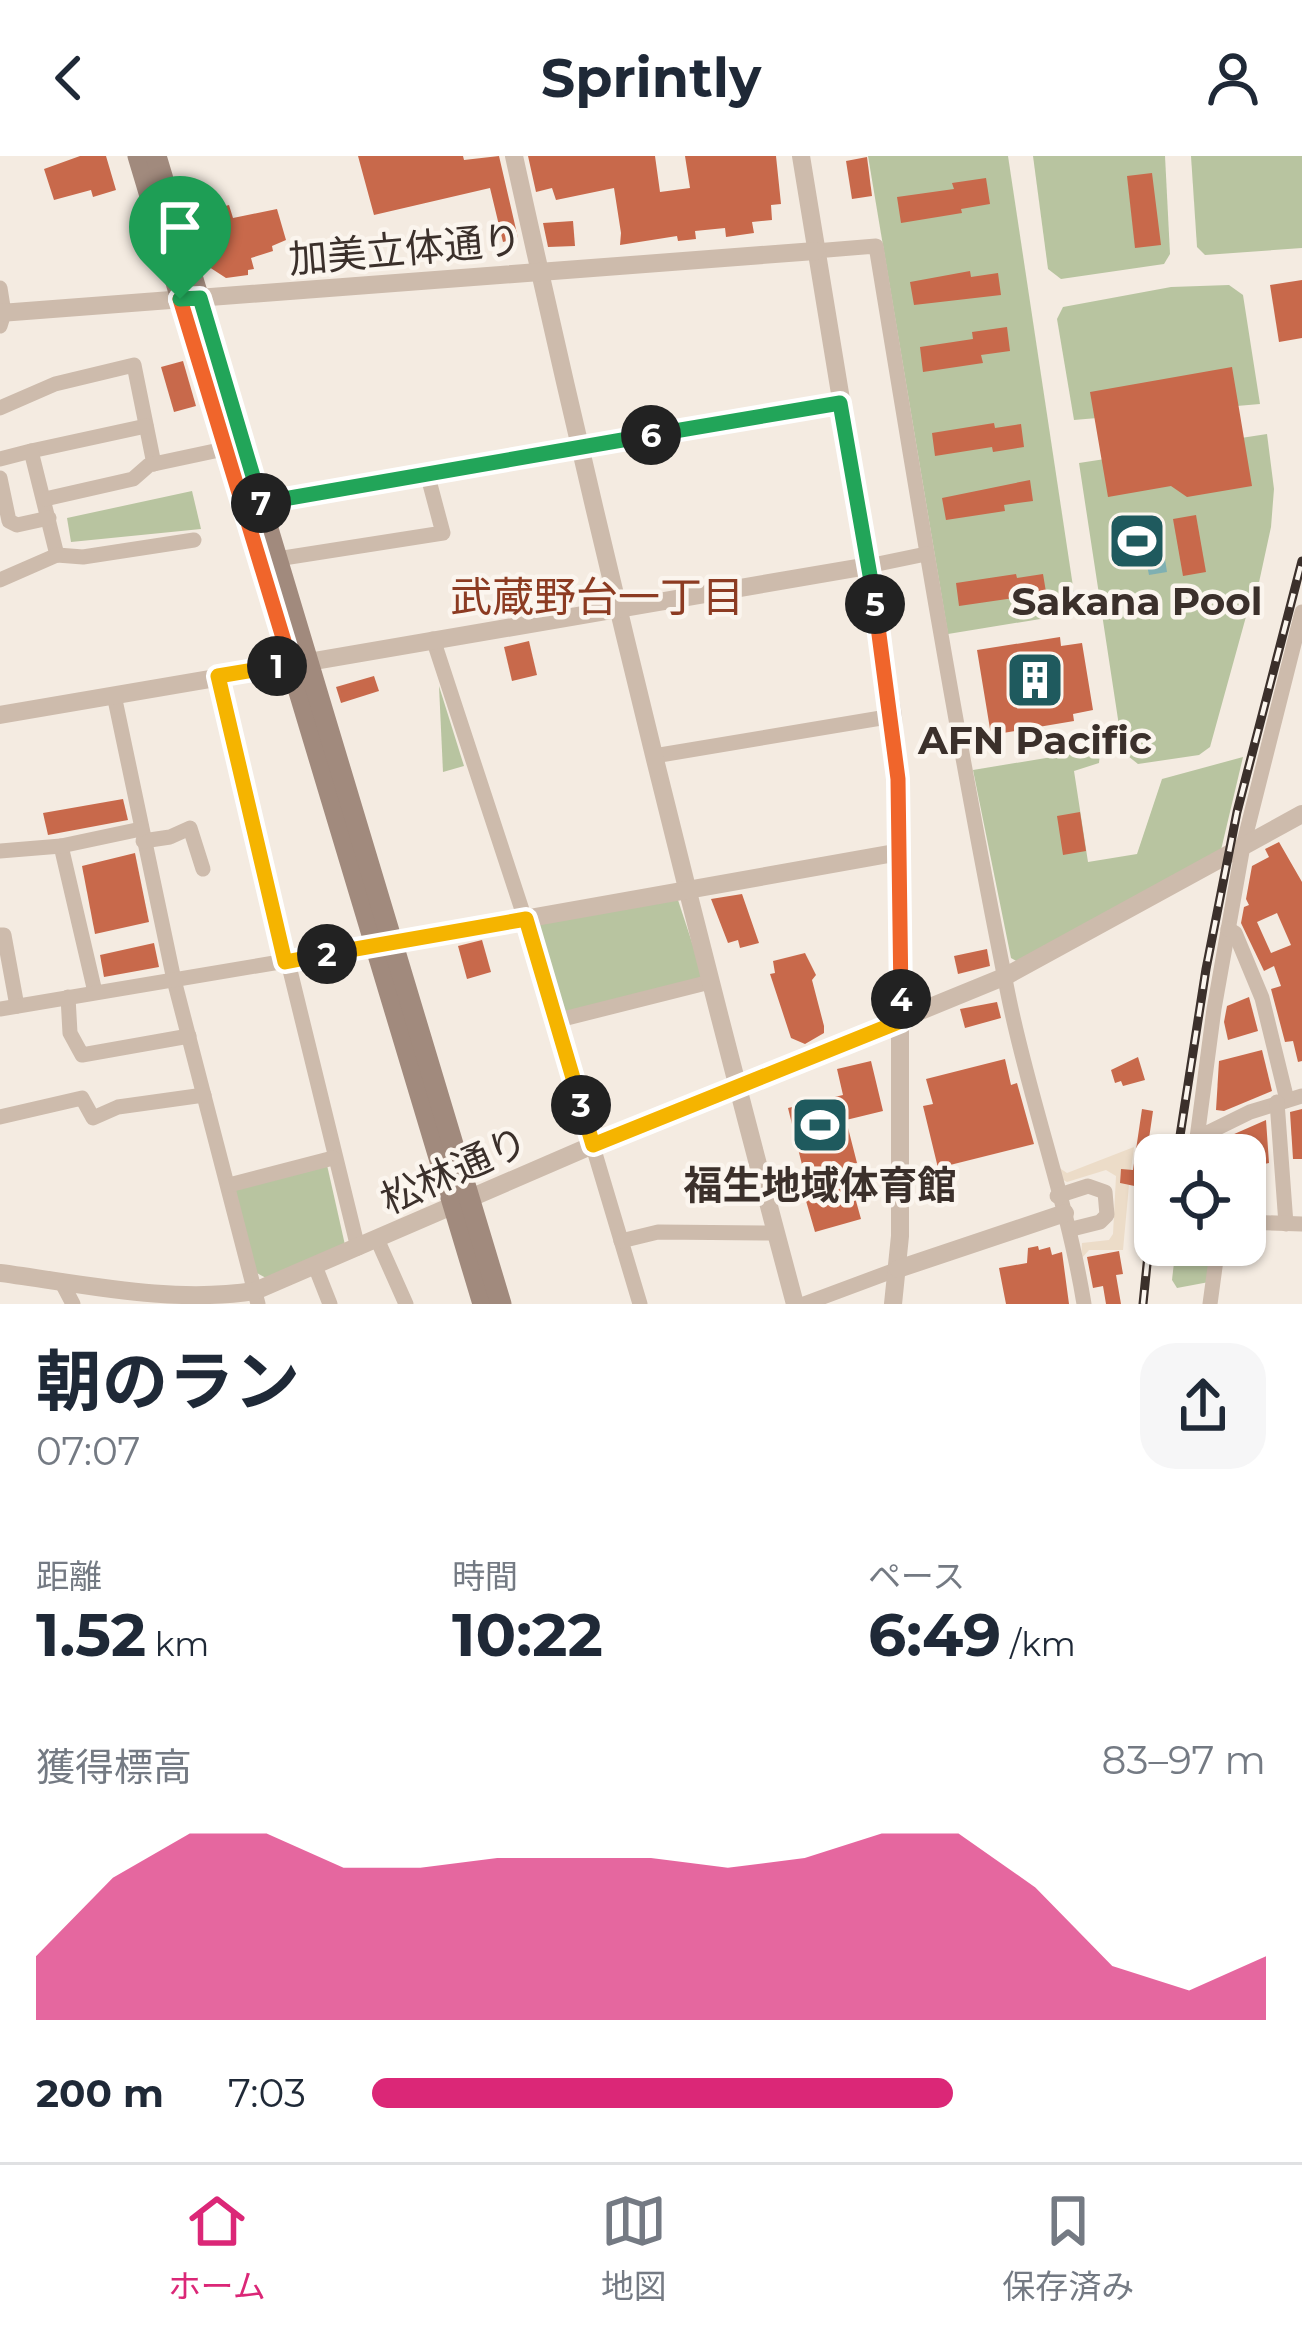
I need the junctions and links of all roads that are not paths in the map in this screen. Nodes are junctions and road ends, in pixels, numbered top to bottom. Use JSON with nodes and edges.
{"nodes":[{"id":1,"x":138,"y":156,"type":"edge"},
{"id":2,"x":156,"y":156,"type":"edge"},
{"id":3,"x":514,"y":156,"type":"edge"},
{"id":4,"x":802,"y":156,"type":"edge"},
{"id":5,"x":814,"y":250,"type":"junction"},
{"id":6,"x":539,"y":271,"type":"junction"},
{"id":7,"x":0,"y":288,"type":"edge"},
{"id":8,"x":190,"y":299,"type":"junction"},
{"id":9,"x":1,"y":318,"type":"edge"},
{"id":10,"x":840,"y":403,"type":"junction"},
{"id":11,"x":0,"y":408,"type":"edge"},
{"id":12,"x":146,"y":426,"type":"junction"},
{"id":13,"x":579,"y":447,"type":"junction"},
{"id":14,"x":224,"y":449,"type":"junction"},
{"id":15,"x":31,"y":452,"type":"junction"},
{"id":16,"x":0,"y":459,"type":"edge"},
{"id":17,"x":154,"y":464,"type":"junction"},
{"id":18,"x":427,"y":473,"type":"junction"},
{"id":19,"x":0,"y":478,"type":"edge"},
{"id":20,"x":45,"y":499,"type":"junction"},
{"id":21,"x":251,"y":505,"type":"junction"},
{"id":22,"x":49,"y":518,"type":"junction"},
{"id":23,"x":194,"y":540,"type":"dead end"},
{"id":24,"x":926,"y":554,"type":"junction"},
{"id":25,"x":57,"y":555,"type":"junction"},
{"id":26,"x":277,"y":559,"type":"junction"},
{"id":27,"x":868,"y":566,"type":"junction"},
{"id":28,"x":0,"y":580,"type":"edge"},
{"id":29,"x":616,"y":608,"type":"junction"},
{"id":30,"x":1302,"y":612,"type":"edge"},
{"id":31,"x":433,"y":639,"type":"junction"},
{"id":32,"x":300,"y":662,"type":"junction"},
{"id":33,"x":218,"y":676,"type":"junction"},
{"id":34,"x":114,"y":695,"type":"junction"},
{"id":35,"x":0,"y":715,"type":"edge"},
{"id":36,"x":892,"y":716,"type":"junction"},
{"id":37,"x":653,"y":756,"type":"junction"},
{"id":38,"x":1302,"y":814,"type":"edge"},
{"id":39,"x":142,"y":835,"type":"junction"},
{"id":40,"x":61,"y":846,"type":"junction"},
{"id":41,"x":1243,"y":846,"type":"junction"},
{"id":42,"x":0,"y":851,"type":"edge"},
{"id":43,"x":900,"y":852,"type":"junction"},
{"id":44,"x":203,"y":869,"type":"dead end"},
{"id":45,"x":686,"y":891,"type":"junction"},
{"id":46,"x":526,"y":919,"type":"junction"},
{"id":47,"x":1228,"y":929,"type":"junction"},
{"id":48,"x":0,"y":935,"type":"edge"},
{"id":49,"x":383,"y":944,"type":"junction"},
{"id":50,"x":285,"y":962,"type":"junction"},
{"id":51,"x":1006,"y":976,"type":"junction"},
{"id":52,"x":174,"y":980,"type":"junction"},
{"id":53,"x":710,"y":982,"type":"junction"},
{"id":54,"x":95,"y":992,"type":"junction"},
{"id":55,"x":68,"y":997,"type":"junction"},
{"id":56,"x":9,"y":1008,"type":"edge"},
{"id":57,"x":555,"y":1021,"type":"junction"},
{"id":58,"x":901,"y":1021,"type":"junction"},
{"id":59,"x":189,"y":1036,"type":"junction"},
{"id":60,"x":735,"y":1088,"type":"junction"},
{"id":61,"x":204,"y":1095,"type":"junction"},
{"id":62,"x":1289,"y":1099,"type":"edge"},
{"id":63,"x":0,"y":1117,"type":"edge"},
{"id":64,"x":1199,"y":1134,"type":"edge"},
{"id":65,"x":1222,"y":1134,"type":"edge"},
{"id":66,"x":593,"y":1145,"type":"junction"},
{"id":67,"x":334,"y":1158,"type":"junction"},
{"id":68,"x":229,"y":1185,"type":"junction"},
{"id":69,"x":461,"y":1203,"type":"junction"},
{"id":70,"x":1065,"y":1213,"type":"junction"},
{"id":71,"x":1294,"y":1224,"type":"edge"},
{"id":72,"x":776,"y":1233,"type":"junction"},
{"id":73,"x":622,"y":1241,"type":"junction"},
{"id":74,"x":367,"y":1244,"type":"junction"},
{"id":75,"x":315,"y":1266,"type":"junction"},
{"id":76,"x":1215,"y":1266,"type":"edge"},
{"id":77,"x":898,"y":1269,"type":"junction"},
{"id":78,"x":0,"y":1274,"type":"edge"},
{"id":79,"x":61,"y":1281,"type":"junction"},
{"id":80,"x":257,"y":1298,"type":"edge"},
{"id":81,"x":73,"y":1304,"type":"edge"},
{"id":82,"x":330,"y":1304,"type":"edge"},
{"id":83,"x":406,"y":1304,"type":"edge"},
{"id":84,"x":483,"y":1304,"type":"edge"},
{"id":85,"x":501,"y":1304,"type":"edge"},
{"id":86,"x":640,"y":1304,"type":"edge"},
{"id":87,"x":799,"y":1304,"type":"edge"},
{"id":88,"x":893,"y":1304,"type":"edge"},
{"id":89,"x":1084,"y":1304,"type":"edge"},
{"id":90,"x":1210,"y":1304,"type":"edge"}],
"edges":[{"from":1,"to":8,"type":"main road"},
{"from":2,"to":8,"type":"main road"},
{"from":3,"to":6,"type":"street"},
{"from":4,"to":5,"type":"street"},
{"from":5,"to":6,"type":"street","name":"加美立体通り"},
{"from":5,"to":10,"type":"street"},
{"from":5,"to":24,"type":"street"},
{"from":6,"to":8,"type":"street","name":"加美立体通り"},
{"from":6,"to":13,"type":"street"},
{"from":7,"to":9,"type":"street"},
{"from":8,"to":9,"type":"street","name":"加美立体通り"},
{"from":8,"to":14,"type":"main road"},
{"from":8,"to":21,"type":"main road"},
{"from":10,"to":13,"type":"street"},
{"from":10,"to":27,"type":"street"},
{"from":11,"to":12,"type":"street"},
{"from":12,"to":15,"type":"street"},
{"from":12,"to":17,"type":"street"},
{"from":13,"to":18,"type":"street"},
{"from":13,"to":29,"type":"street"},
{"from":14,"to":17,"type":"street"},
{"from":14,"to":21,"type":"main road"},
{"from":15,"to":16,"type":"street"},
{"from":15,"to":20,"type":"street"},
{"from":17,"to":20,"type":"street"},
{"from":18,"to":21,"type":"street"},
{"from":18,"to":26,"type":"street"},
{"from":19,"to":22,"type":"street"},
{"from":20,"to":22,"type":"street"},
{"from":21,"to":26,"type":"main road"},
{"from":21,"to":32,"type":"main road"},
{"from":22,"to":25,"type":"street"},
{"from":23,"to":25,"type":"street"},
{"from":24,"to":27,"type":"street"},
{"from":24,"to":51,"type":"street"},
{"from":25,"to":28,"type":"street"},
{"from":26,"to":32,"type":"main road"},
{"from":27,"to":29,"type":"street"},
{"from":27,"to":36,"type":"street"},
{"from":29,"to":31,"type":"street"},
{"from":29,"to":37,"type":"street"},
{"from":30,"to":41,"type":"street"},
{"from":31,"to":32,"type":"street"},
{"from":31,"to":46,"type":"street"},
{"from":32,"to":33,"type":"street"},
{"from":32,"to":49,"type":"main road"},
{"from":33,"to":34,"type":"street"},
{"from":33,"to":50,"type":"street"},
{"from":34,"to":35,"type":"street"},
{"from":34,"to":39,"type":"street"},
{"from":36,"to":37,"type":"street"},
{"from":36,"to":43,"type":"street"},
{"from":37,"to":45,"type":"street"},
{"from":38,"to":41,"type":"street","name":"松林通り"},
{"from":39,"to":40,"type":"street"},
{"from":39,"to":44,"type":"street"},
{"from":39,"to":52,"type":"street"},
{"from":40,"to":42,"type":"street"},
{"from":40,"to":54,"type":"street"},
{"from":41,"to":47,"type":"street"},
{"from":41,"to":51,"type":"street","name":"松林通り"},
{"from":43,"to":45,"type":"street"},
{"from":43,"to":58,"type":"street"},
{"from":45,"to":46,"type":"street"},
{"from":45,"to":53,"type":"street"},
{"from":46,"to":49,"type":"street"},
{"from":46,"to":57,"type":"street"},
{"from":47,"to":62,"type":"street"},
{"from":47,"to":64,"type":"street"},
{"from":48,"to":56,"type":"street"},
{"from":49,"to":50,"type":"street"},
{"from":49,"to":69,"type":"main road"},
{"from":49,"to":69,"type":"main road"},
{"from":50,"to":52,"type":"street"},
{"from":50,"to":67,"type":"street"},
{"from":51,"to":58,"type":"street","name":"松林通り"},
{"from":51,"to":70,"type":"street"},
{"from":52,"to":54,"type":"street"},
{"from":52,"to":59,"type":"street"},
{"from":53,"to":57,"type":"street"},
{"from":53,"to":60,"type":"street"},
{"from":54,"to":55,"type":"street"},
{"from":55,"to":56,"type":"street"},
{"from":55,"to":59,"type":"street"},
{"from":57,"to":66,"type":"street"},
{"from":58,"to":60,"type":"street","name":"松林通り"},
{"from":58,"to":77,"type":"street"},
{"from":59,"to":61,"type":"street"},
{"from":60,"to":66,"type":"street","name":"松林通り"},
{"from":60,"to":72,"type":"street"},
{"from":61,"to":63,"type":"street"},
{"from":61,"to":68,"type":"street"},
{"from":62,"to":65,"type":"street"},
{"from":62,"to":71,"type":"street"},
{"from":66,"to":69,"type":"street","name":"松林通り"},
{"from":66,"to":73,"type":"street"},
{"from":67,"to":68,"type":"street"},
{"from":67,"to":74,"type":"street"},
{"from":68,"to":80,"type":"street"},
{"from":69,"to":74,"type":"street","name":"松林通り"},
{"from":69,"to":84,"type":"main road"},
{"from":69,"to":85,"type":"main road"},
{"from":70,"to":77,"type":"street"},
{"from":70,"to":89,"type":"street"},
{"from":72,"to":73,"type":"street"},
{"from":72,"to":87,"type":"street"},
{"from":73,"to":86,"type":"street"},
{"from":74,"to":75,"type":"street","name":"松林通り"},
{"from":74,"to":83,"type":"street"},
{"from":75,"to":80,"type":"street","name":"松林通り"},
{"from":75,"to":82,"type":"street"},
{"from":76,"to":90,"type":"street"},
{"from":77,"to":87,"type":"street"},
{"from":77,"to":88,"type":"street"},
{"from":78,"to":79,"type":"street","name":"松林通り"},
{"from":79,"to":80,"type":"street","name":"松林通り"},
{"from":79,"to":81,"type":"street"}]}
